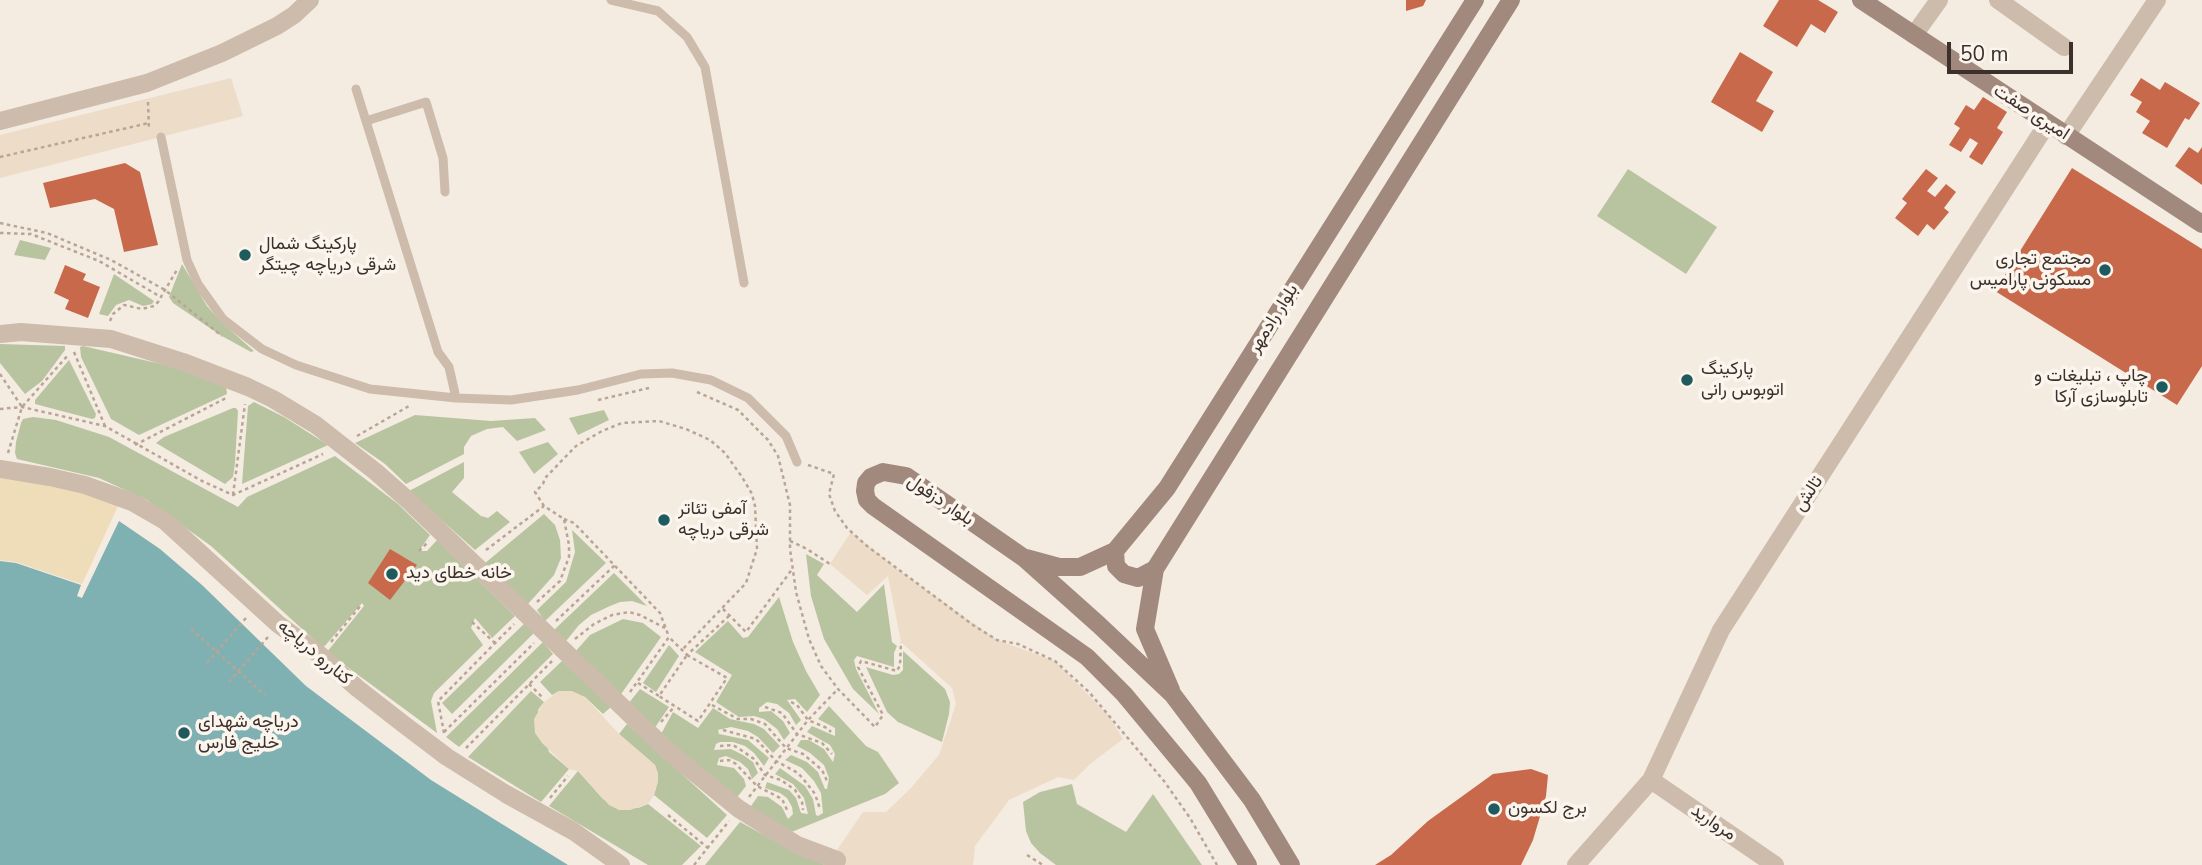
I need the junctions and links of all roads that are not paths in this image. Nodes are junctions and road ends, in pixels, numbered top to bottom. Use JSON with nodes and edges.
{"nodes":[{"id":1,"x":310,"y":0,"type":"edge"},
{"id":2,"x":611,"y":0,"type":"edge"},
{"id":3,"x":1475,"y":0,"type":"edge"},
{"id":4,"x":1511,"y":0,"type":"edge"},
{"id":5,"x":1861,"y":0,"type":"edge"},
{"id":6,"x":1939,"y":0,"type":"edge"},
{"id":7,"x":1998,"y":0,"type":"edge"},
{"id":8,"x":2157,"y":0,"type":"edge"},
{"id":9,"x":1914,"y":35,"type":"junction"},
{"id":10,"x":2064,"y":47,"type":"dead end"},
{"id":11,"x":356,"y":89,"type":"dead end"},
{"id":12,"x":0,"y":121,"type":"edge"},
{"id":13,"x":366,"y":121,"type":"junction"},
{"id":14,"x":2047,"y":124,"type":"junction"},
{"id":15,"x":2066,"y":136,"type":"junction"},
{"id":16,"x":161,"y":137,"type":"dead end"},
{"id":17,"x":445,"y":192,"type":"dead end"},
{"id":18,"x":2202,"y":224,"type":"edge"},
{"id":19,"x":744,"y":283,"type":"dead end"},
{"id":20,"x":0,"y":334,"type":"edge"},
{"id":21,"x":456,"y":398,"type":"junction"},
{"id":22,"x":797,"y":462,"type":"road end"},
{"id":23,"x":2,"y":469,"type":"edge"},
{"id":24,"x":1115,"y":551,"type":"junction"},
{"id":25,"x":1024,"y":558,"type":"junction"},
{"id":26,"x":1155,"y":569,"type":"junction"},
{"id":27,"x":1173,"y":695,"type":"junction"},
{"id":28,"x":1651,"y":780,"type":"junction"},
{"id":29,"x":837,"y":860,"type":"dead end"},
{"id":30,"x":621,"y":865,"type":"edge"},
{"id":31,"x":1248,"y":865,"type":"edge"},
{"id":32,"x":1291,"y":865,"type":"edge"},
{"id":33,"x":1576,"y":865,"type":"edge"},
{"id":34,"x":1775,"y":865,"type":"edge"}],
"edges":[{"from":1,"to":12,"type":"street"},
{"from":2,"to":19,"type":"lane"},
{"from":3,"to":24,"type":"street","name":"بلوار رادمهر"},
{"from":4,"to":26,"type":"street","name":"بلوار رادمهر"},
{"from":5,"to":9,"type":"street","name":"امیری صفت"},
{"from":6,"to":9,"type":"street"},
{"from":7,"to":10,"type":"street"},
{"from":8,"to":15,"type":"street"},
{"from":9,"to":14,"type":"street","name":"امیری صفت"},
{"from":11,"to":13,"type":"lane"},
{"from":13,"to":17,"type":"lane"},
{"from":13,"to":21,"type":"lane"},
{"from":14,"to":15,"type":"street","name":"امیری صفت"},
{"from":14,"to":28,"type":"street","name":"تالش"},
{"from":15,"to":18,"type":"street","name":"امیری صفت"},
{"from":16,"to":21,"type":"lane"},
{"from":20,"to":29,"type":"street"},
{"from":21,"to":22,"type":"lane"},
{"from":23,"to":30,"type":"street","name":"کناررو دریاچه"},
{"from":24,"to":25,"type":"street","name":"بلوار رادمهر"},
{"from":24,"to":26,"type":"street"},
{"from":25,"to":27,"type":"street","name":"بلوار دزفول"},
{"from":25,"to":31,"type":"street","name":"بلوار دزفول"},
{"from":26,"to":27,"type":"street"},
{"from":27,"to":32,"type":"street","name":"بلوار دزفول"},
{"from":28,"to":33,"type":"street","name":"تالش"},
{"from":28,"to":34,"type":"street","name":"مروارید"}]}
